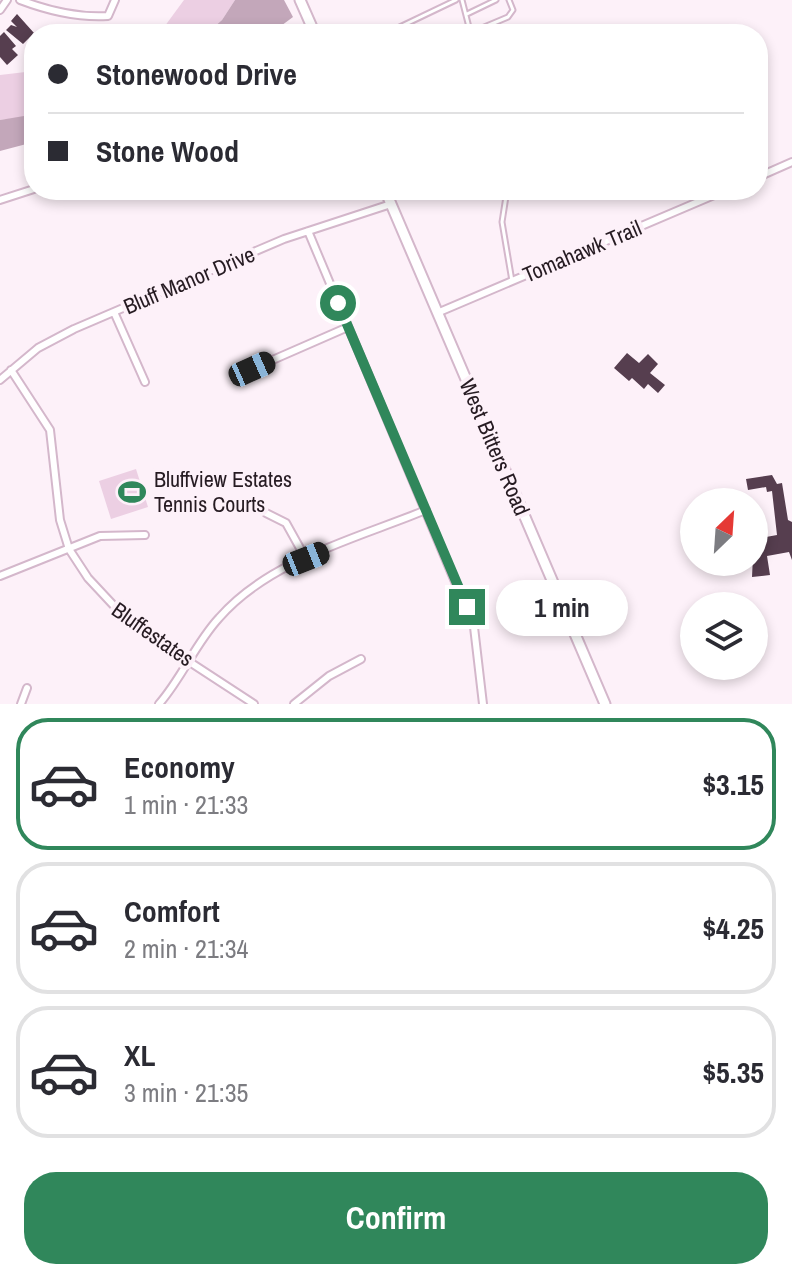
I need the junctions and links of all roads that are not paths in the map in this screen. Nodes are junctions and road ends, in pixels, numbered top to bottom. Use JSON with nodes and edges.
{"nodes":[{"id":1,"x":7,"y":0,"type":"edge"},
{"id":2,"x":20,"y":0,"type":"edge"},
{"id":3,"x":115,"y":0,"type":"edge"},
{"id":4,"x":300,"y":0,"type":"edge"},
{"id":5,"x":459,"y":0,"type":"edge"},
{"id":6,"x":496,"y":0,"type":"edge"},
{"id":7,"x":509,"y":0,"type":"edge"},
{"id":8,"x":0,"y":10,"type":"edge"},
{"id":9,"x":465,"y":15,"type":"junction"},
{"id":10,"x":311,"y":24,"type":"edge"},
{"id":11,"x":407,"y":24,"type":"edge"},
{"id":12,"x":467,"y":24,"type":"edge"},
{"id":13,"x":492,"y":24,"type":"edge"},
{"id":14,"x":792,"y":162,"type":"edge"},
{"id":15,"x":768,"y":173,"type":"edge"},
{"id":16,"x":24,"y":192,"type":"edge"},
{"id":17,"x":0,"y":200,"type":"edge"},
{"id":18,"x":389,"y":200,"type":"edge"},
{"id":19,"x":505,"y":200,"type":"edge"},
{"id":20,"x":702,"y":200,"type":"edge"},
{"id":21,"x":391,"y":204,"type":"junction"},
{"id":22,"x":308,"y":231,"type":"junction"},
{"id":23,"x":512,"y":281,"type":"junction"},
{"id":24,"x":114,"y":312,"type":"junction"},
{"id":25,"x":437,"y":313,"type":"junction"},
{"id":26,"x":348,"y":327,"type":"junction"},
{"id":27,"x":252,"y":369,"type":"dead end"},
{"id":28,"x":11,"y":370,"type":"junction"},
{"id":29,"x":0,"y":380,"type":"edge"},
{"id":30,"x":145,"y":382,"type":"dead end"},
{"id":31,"x":426,"y":510,"type":"junction"},
{"id":32,"x":266,"y":513,"type":"dead end"},
{"id":33,"x":145,"y":535,"type":"dead end"},
{"id":34,"x":69,"y":549,"type":"junction"},
{"id":35,"x":306,"y":559,"type":"junction"},
{"id":36,"x":0,"y":576,"type":"edge"},
{"id":37,"x":361,"y":659,"type":"dead end"},
{"id":38,"x":189,"y":661,"type":"junction"},
{"id":39,"x":27,"y":688,"type":"dead end"},
{"id":40,"x":21,"y":704,"type":"edge"},
{"id":41,"x":159,"y":704,"type":"edge"},
{"id":42,"x":254,"y":704,"type":"edge"},
{"id":43,"x":294,"y":704,"type":"edge"},
{"id":44,"x":483,"y":704,"type":"edge"},
{"id":45,"x":605,"y":704,"type":"edge"}],
"edges":[{"from":1,"to":8,"type":"street"},
{"from":2,"to":3,"type":"street"},
{"from":4,"to":10,"type":"main road"},
{"from":5,"to":9,"type":"lane"},
{"from":5,"to":11,"type":"lane"},
{"from":6,"to":9,"type":"lane"},
{"from":7,"to":13,"type":"lane"},
{"from":9,"to":12,"type":"lane"},
{"from":14,"to":15,"type":"street"},
{"from":16,"to":17,"type":"street"},
{"from":18,"to":21,"type":"main road","name":"West Bitters Road"},
{"from":19,"to":23,"type":"lane"},
{"from":20,"to":23,"type":"street","name":"Tomahawk Trail"},
{"from":21,"to":22,"type":"street","name":"Bluff Manor Drive"},
{"from":21,"to":25,"type":"main road","name":"West Bitters Road"},
{"from":22,"to":24,"type":"street","name":"Bluff Manor Drive"},
{"from":22,"to":26,"type":"street"},
{"from":23,"to":25,"type":"street","name":"Tomahawk Trail"},
{"from":24,"to":28,"type":"street","name":"Bluff Manor Drive"},
{"from":24,"to":30,"type":"street"},
{"from":25,"to":45,"type":"main road","name":"West Bitters Road"},
{"from":26,"to":27,"type":"street"},
{"from":26,"to":31,"type":"street"},
{"from":28,"to":29,"type":"street","name":"Bluff Manor Drive"},
{"from":28,"to":34,"type":"street","name":"Bluffestates"},
{"from":31,"to":35,"type":"street"},
{"from":31,"to":44,"type":"street"},
{"from":32,"to":35,"type":"street"},
{"from":33,"to":34,"type":"street"},
{"from":34,"to":36,"type":"street"},
{"from":34,"to":38,"type":"street","name":"Bluffestates"},
{"from":35,"to":38,"type":"street"},
{"from":37,"to":43,"type":"street"},
{"from":38,"to":41,"type":"street"},
{"from":38,"to":42,"type":"street","name":"Bluffestates"},
{"from":39,"to":40,"type":"street"}]}
